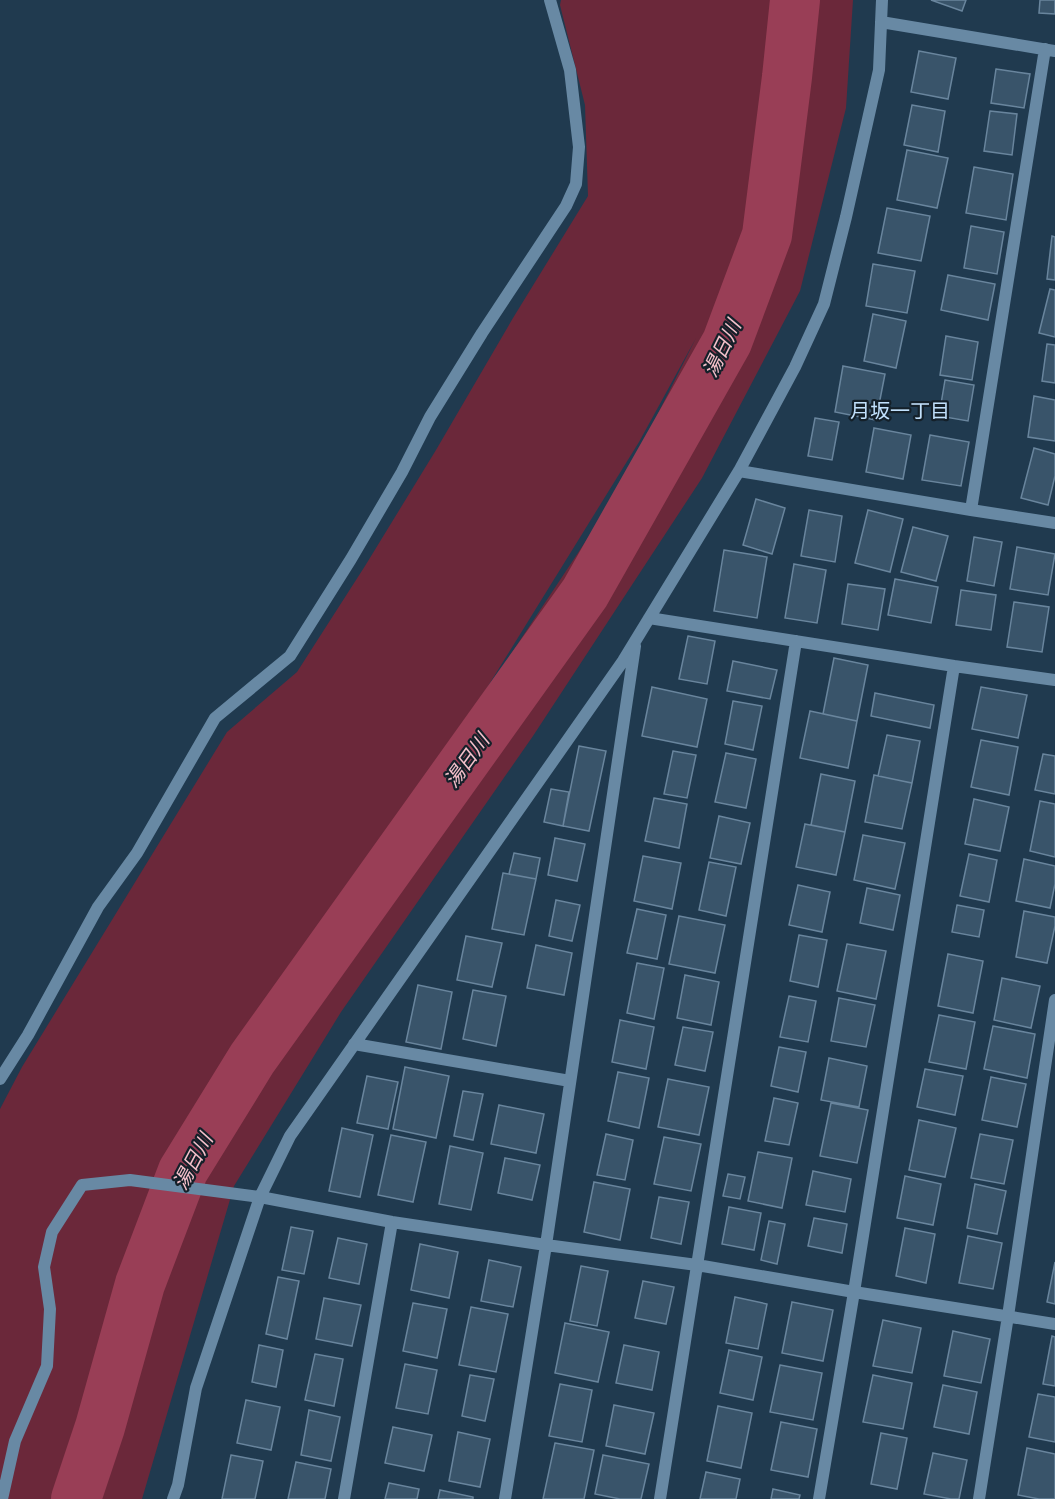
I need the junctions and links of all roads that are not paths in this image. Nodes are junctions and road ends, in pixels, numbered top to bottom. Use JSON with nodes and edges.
{"nodes":[{"id":1,"x":550,"y":0,"type":"edge"},
{"id":2,"x":882,"y":0,"type":"edge"},
{"id":3,"x":881,"y":22,"type":"junction"},
{"id":4,"x":1050,"y":50,"type":"edge"},
{"id":5,"x":739,"y":471,"type":"junction"},
{"id":6,"x":971,"y":510,"type":"junction"},
{"id":7,"x":1055,"y":523,"type":"edge"},
{"id":8,"x":650,"y":618,"type":"junction"},
{"id":9,"x":636,"y":639,"type":"junction"},
{"id":10,"x":796,"y":641,"type":"junction"},
{"id":11,"x":954,"y":666,"type":"junction"},
{"id":12,"x":1055,"y":680,"type":"edge"},
{"id":13,"x":1055,"y":1000,"type":"edge"},
{"id":14,"x":354,"y":1044,"type":"junction"},
{"id":15,"x":0,"y":1079,"type":"edge"},
{"id":16,"x":570,"y":1081,"type":"junction"},
{"id":17,"x":260,"y":1197,"type":"junction"},
{"id":18,"x":392,"y":1222,"type":"junction"},
{"id":19,"x":546,"y":1245,"type":"junction"},
{"id":20,"x":697,"y":1265,"type":"junction"},
{"id":21,"x":854,"y":1292,"type":"junction"},
{"id":22,"x":1008,"y":1316,"type":"junction"},
{"id":23,"x":1055,"y":1324,"type":"edge"},
{"id":24,"x":2,"y":1499,"type":"edge"},
{"id":25,"x":173,"y":1499,"type":"edge"},
{"id":26,"x":344,"y":1499,"type":"edge"},
{"id":27,"x":505,"y":1499,"type":"edge"},
{"id":28,"x":660,"y":1499,"type":"edge"},
{"id":29,"x":819,"y":1499,"type":"edge"},
{"id":30,"x":979,"y":1499,"type":"edge"}],
"edges":[{"from":1,"to":15,"type":"street"},
{"from":2,"to":3,"type":"street"},
{"from":3,"to":4,"type":"street"},
{"from":3,"to":5,"type":"street"},
{"from":4,"to":6,"type":"street"},
{"from":5,"to":6,"type":"street"},
{"from":5,"to":8,"type":"street"},
{"from":6,"to":7,"type":"street"},
{"from":8,"to":9,"type":"street"},
{"from":8,"to":10,"type":"street"},
{"from":9,"to":14,"type":"street"},
{"from":9,"to":16,"type":"street"},
{"from":10,"to":11,"type":"street"},
{"from":10,"to":20,"type":"street"},
{"from":11,"to":12,"type":"street"},
{"from":11,"to":21,"type":"street"},
{"from":13,"to":22,"type":"street"},
{"from":14,"to":16,"type":"street"},
{"from":14,"to":17,"type":"street"},
{"from":16,"to":19,"type":"street"},
{"from":17,"to":18,"type":"street"},
{"from":17,"to":24,"type":"street"},
{"from":17,"to":25,"type":"street"},
{"from":18,"to":19,"type":"street"},
{"from":18,"to":26,"type":"street"},
{"from":19,"to":20,"type":"street"},
{"from":19,"to":27,"type":"street"},
{"from":20,"to":21,"type":"street"},
{"from":20,"to":28,"type":"street"},
{"from":21,"to":22,"type":"street"},
{"from":21,"to":29,"type":"street"},
{"from":22,"to":23,"type":"street"},
{"from":22,"to":30,"type":"street"}]}
